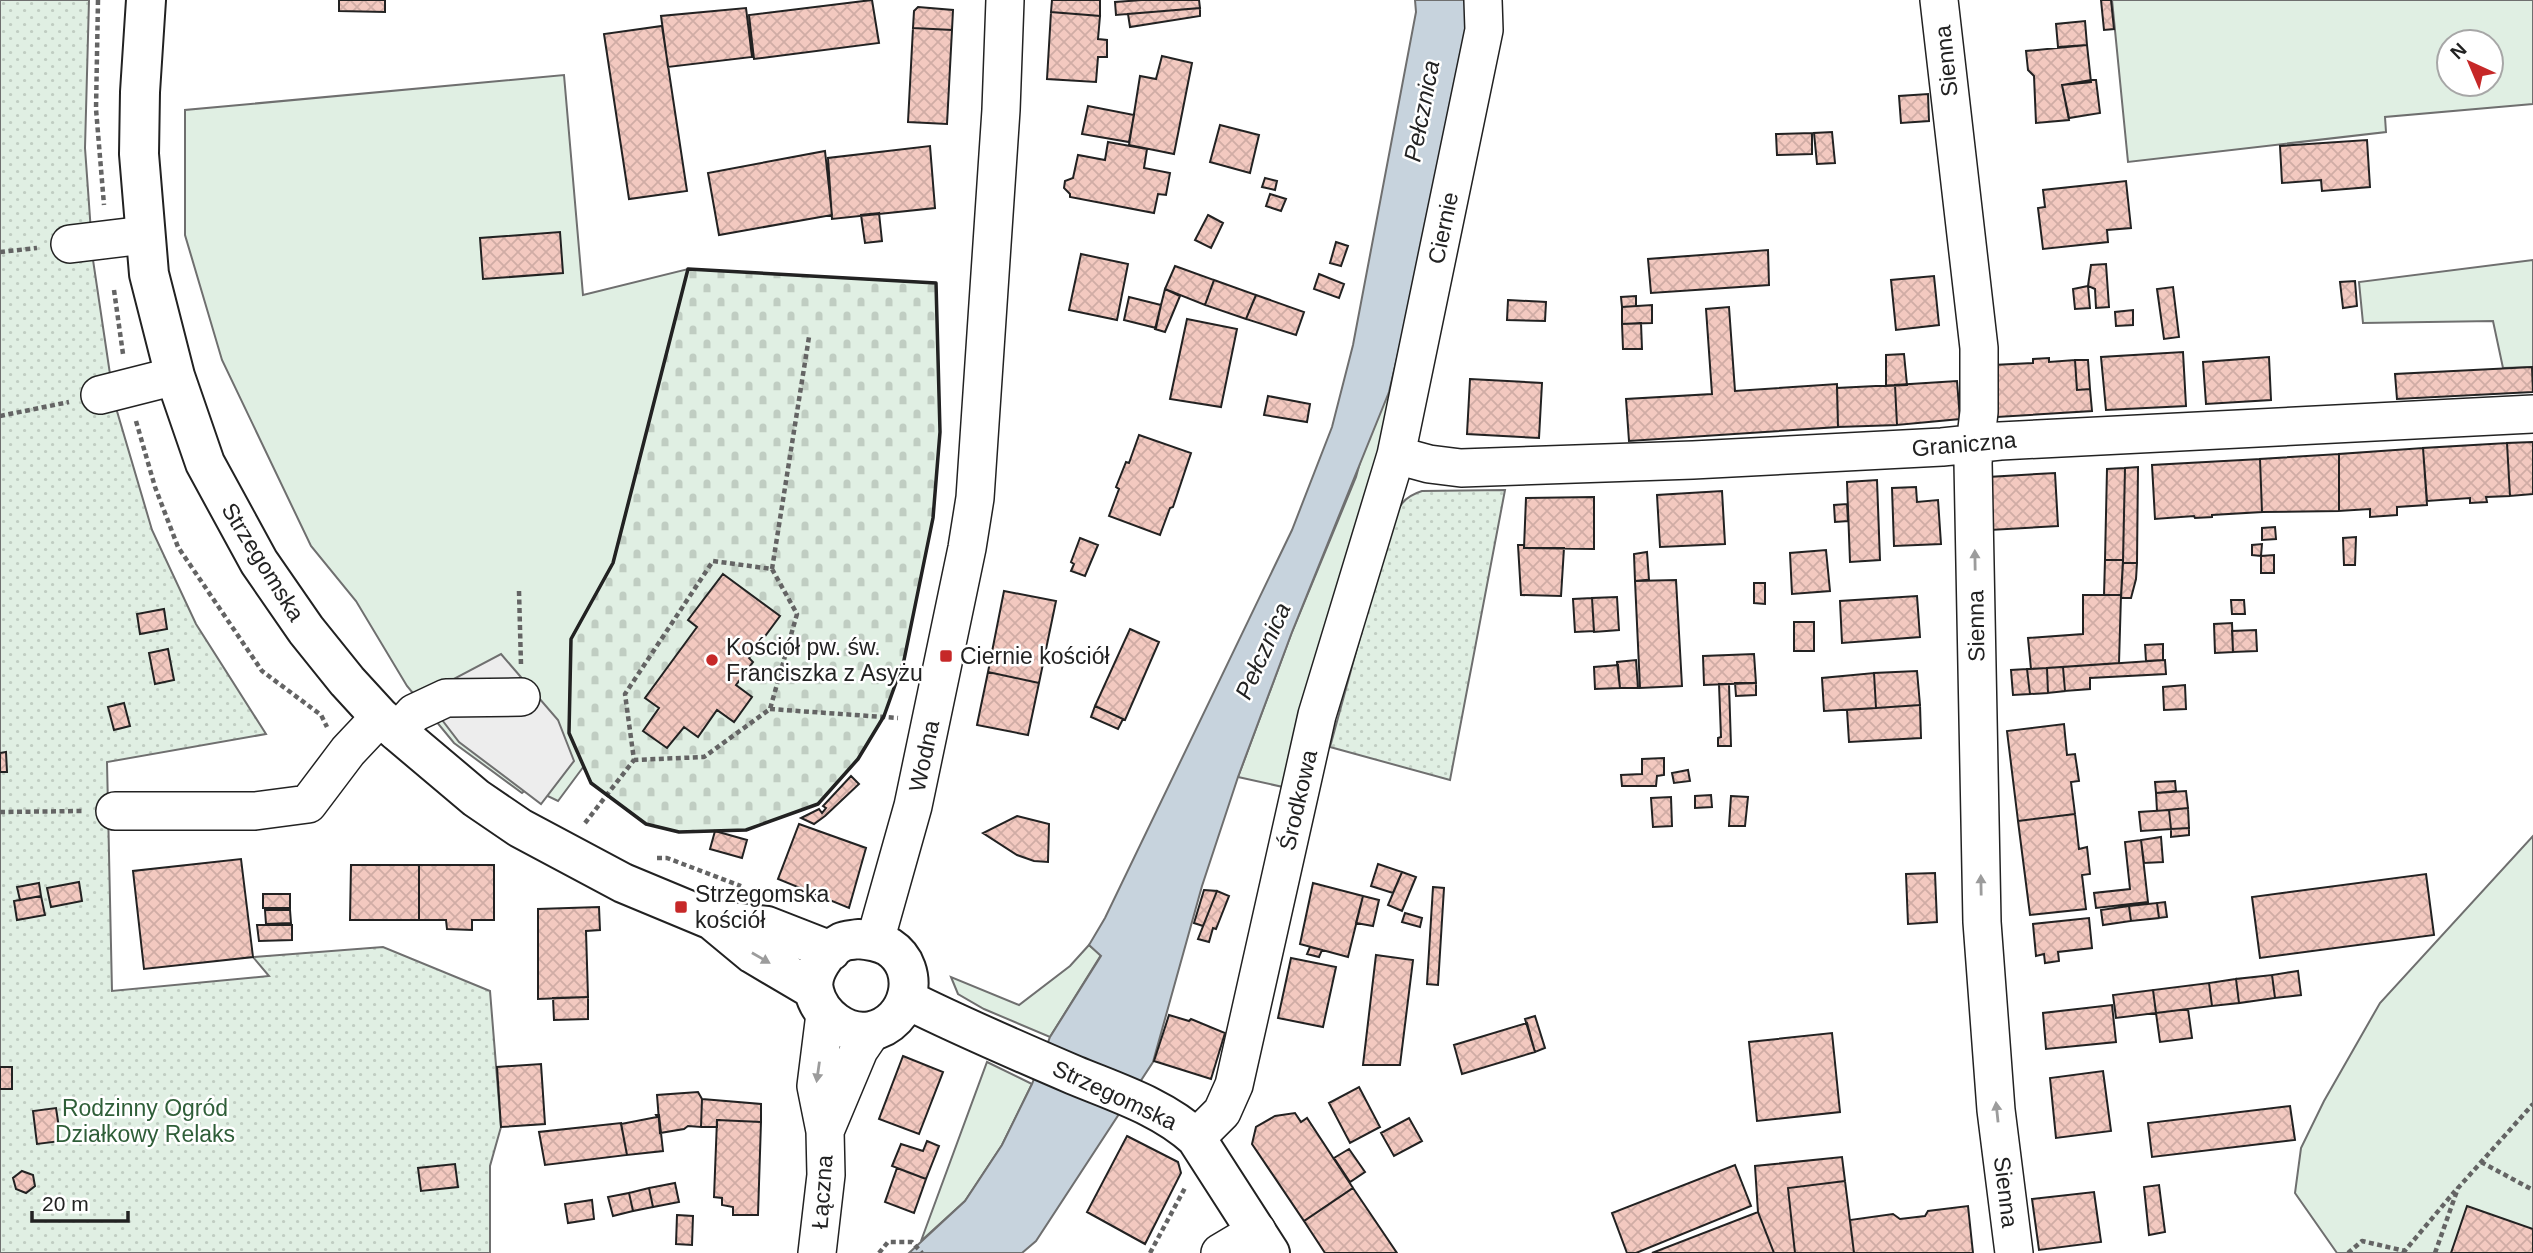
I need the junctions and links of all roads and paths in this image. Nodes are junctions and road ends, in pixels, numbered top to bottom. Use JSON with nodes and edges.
{"nodes":[{"id":1,"x":146,"y":0,"type":"edge"},
{"id":2,"x":1004,"y":0,"type":"edge"},
{"id":3,"x":1483,"y":0,"type":"edge"},
{"id":4,"x":1939,"y":0,"type":"edge"},
{"id":5,"x":144,"y":235,"type":"junction"},
{"id":6,"x":69,"y":244,"type":"dead end"},
{"id":7,"x":808,"y":337,"type":"dead end"},
{"id":8,"x":175,"y":376,"type":"junction"},
{"id":9,"x":100,"y":395,"type":"joint"},
{"id":10,"x":2533,"y":414,"type":"edge"},
{"id":11,"x":0,"y":416,"type":"edge"},
{"id":12,"x":1976,"y":444,"type":"junction"},
{"id":13,"x":1396,"y":455,"type":"junction"},
{"id":14,"x":772,"y":569,"type":"junction"},
{"id":15,"x":519,"y":592,"type":"dead end"},
{"id":16,"x":521,"y":698,"type":"joint"},
{"id":17,"x":770,"y":709,"type":"junction"},
{"id":18,"x":932,"y":722,"type":"junction"},
{"id":19,"x":389,"y":724,"type":"junction"},
{"id":20,"x":634,"y":760,"type":"junction"},
{"id":21,"x":115,"y":811,"type":"joint"},
{"id":22,"x":0,"y":812,"type":"edge"},
{"id":23,"x":584,"y":824,"type":"dead end"},
{"id":24,"x":712,"y":920,"type":"junction"},
{"id":25,"x":875,"y":940,"type":"junction"},
{"id":26,"x":831,"y":951,"type":"junction"},
{"id":27,"x":908,"y":1000,"type":"junction"},
{"id":28,"x":819,"y":1002,"type":"junction"},
{"id":29,"x":872,"y":1031,"type":"junction"},
{"id":30,"x":2533,"y":1104,"type":"edge"},
{"id":31,"x":825,"y":1131,"type":"junction"},
{"id":32,"x":1196,"y":1138,"type":"junction"},
{"id":33,"x":2481,"y":1162,"type":"junction"},
{"id":34,"x":1186,"y":1185,"type":"dead end"},
{"id":35,"x":2458,"y":1188,"type":"junction"},
{"id":36,"x":2533,"y":1190,"type":"edge"},
{"id":37,"x":1263,"y":1242,"type":"edge"},
{"id":38,"x":2404,"y":1252,"type":"edge"},
{"id":39,"x":817,"y":1253,"type":"edge"},
{"id":40,"x":880,"y":1253,"type":"edge"},
{"id":41,"x":922,"y":1253,"type":"edge"},
{"id":42,"x":1150,"y":1253,"type":"edge"},
{"id":43,"x":1220,"y":1253,"type":"edge"},
{"id":44,"x":2014,"y":1253,"type":"edge"},
{"id":45,"x":2348,"y":1253,"type":"edge"},
{"id":46,"x":2435,"y":1253,"type":"edge"}],
"edges":[{"from":1,"to":5,"type":"main road","name":"Strzegomska"},
{"from":2,"to":18,"type":"street","name":"Wodna"},
{"from":3,"to":13,"type":"street","name":"Ciernie"},
{"from":4,"to":12,"type":"street","name":"Sienna"},
{"from":5,"to":6,"type":"street"},
{"from":5,"to":8,"type":"main road","name":"Strzegomska"},
{"from":7,"to":14,"type":"path"},
{"from":8,"to":9,"type":"street"},
{"from":8,"to":19,"type":"main road","name":"Strzegomska"},
{"from":9,"to":11,"type":"path"},
{"from":10,"to":12,"type":"street","name":"Graniczna"},
{"from":12,"to":13,"type":"street","name":"Graniczna"},
{"from":44,"to":12,"type":"street","name":"Sienna","one_way":true},
{"from":13,"to":32,"type":"street","name":"Środkowa"},
{"from":14,"to":17,"type":"path"},
{"from":14,"to":20,"type":"path"},
{"from":15,"to":16,"type":"path"},
{"from":16,"to":19,"type":"street"},
{"from":17,"to":18,"type":"path"},
{"from":17,"to":20,"type":"path"},
{"from":18,"to":25,"type":"street","name":"Wodna"},
{"from":19,"to":21,"type":"street"},
{"from":19,"to":24,"type":"main road","name":"Strzegomska"},
{"from":20,"to":23,"type":"path"},
{"from":21,"to":22,"type":"path"},
{"from":24,"to":26,"type":"main road","name":"Strzegomska"},
{"from":24,"to":28,"type":"main road","name":"Strzegomska","one_way":true},
{"from":25,"to":26,"type":"main road"},
{"from":25,"to":27,"type":"main road"},
{"from":26,"to":28,"type":"main road"},
{"from":27,"to":29,"type":"main road"},
{"from":27,"to":32,"type":"main road","name":"Strzegomska"},
{"from":28,"to":29,"type":"main road"},
{"from":28,"to":31,"type":"street","name":"Łączna","one_way":true},
{"from":29,"to":31,"type":"street","name":"Łączna"},
{"from":30,"to":33,"type":"path"},
{"from":31,"to":39,"type":"street","name":"Łączna"},
{"from":32,"to":37,"type":"main road","name":"Strzegomska"},
{"from":33,"to":35,"type":"path"},
{"from":33,"to":36,"type":"path"},
{"from":34,"to":42,"type":"path"},
{"from":35,"to":38,"type":"path"},
{"from":35,"to":46,"type":"path"},
{"from":37,"to":43,"type":"street"},
{"from":38,"to":45,"type":"path"},
{"from":40,"to":41,"type":"path"}]}
